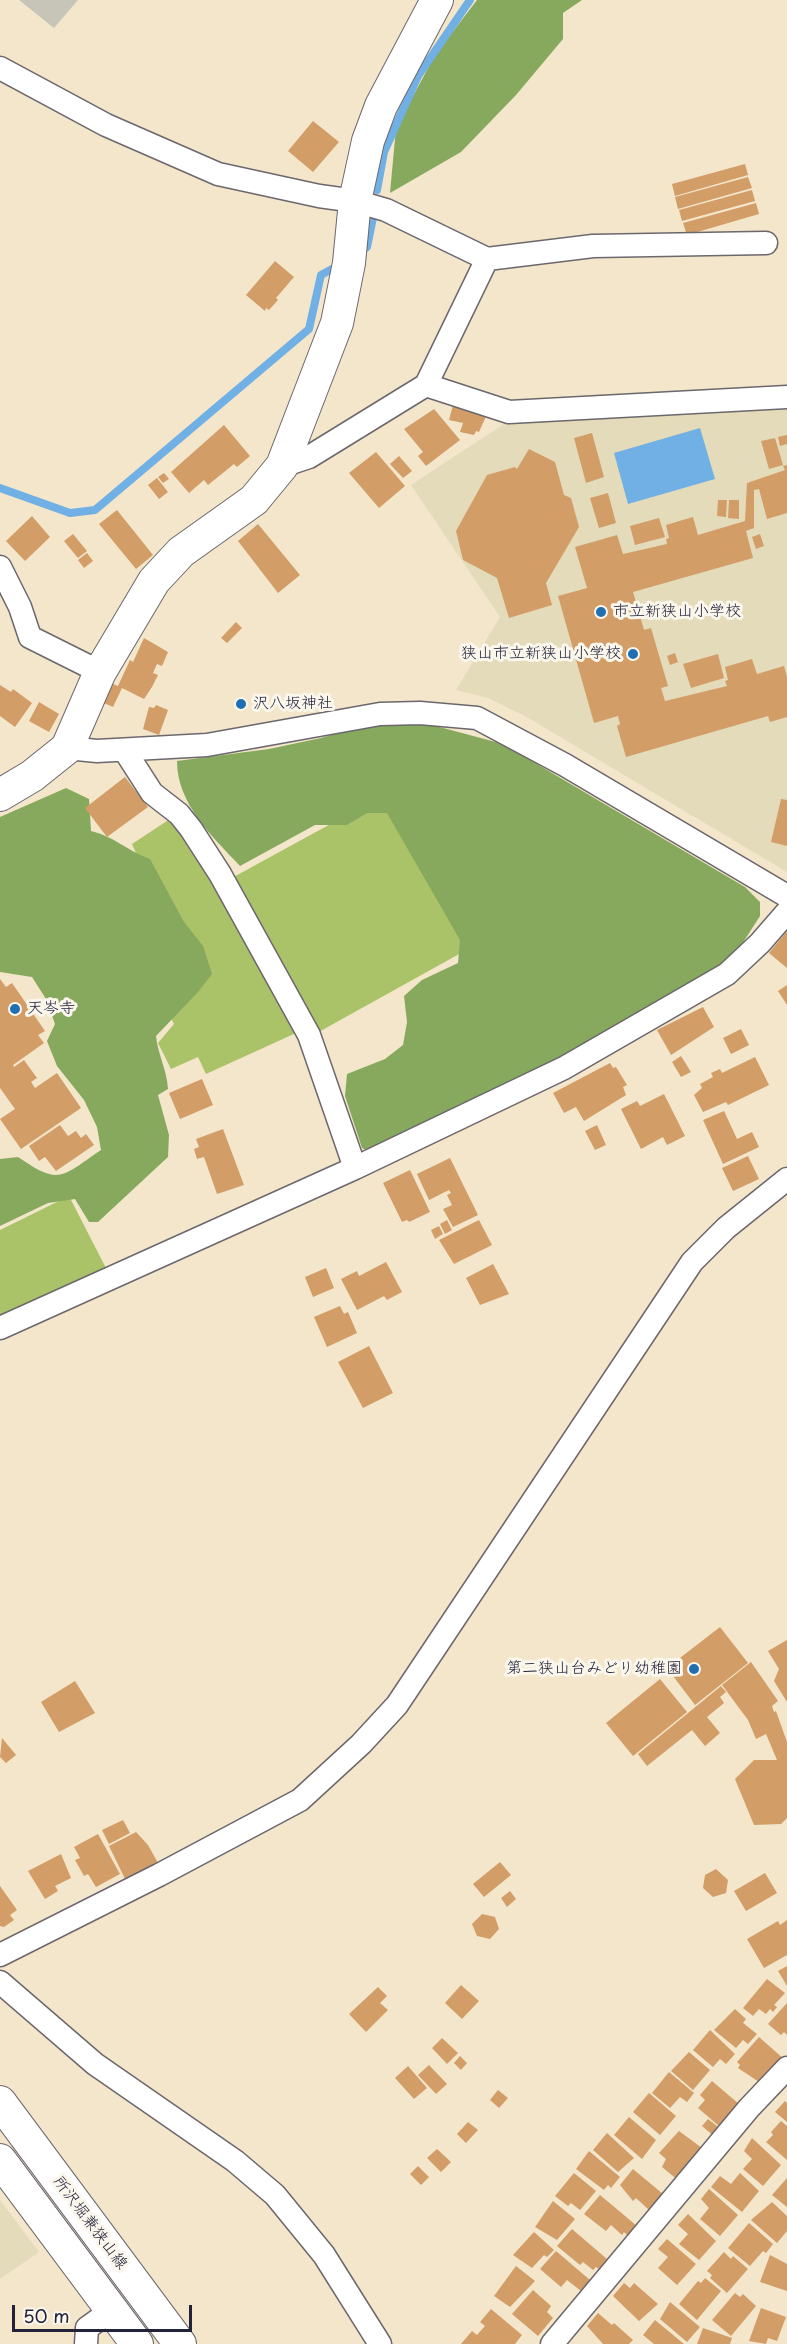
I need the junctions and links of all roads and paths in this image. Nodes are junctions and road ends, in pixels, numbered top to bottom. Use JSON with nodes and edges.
{"nodes":[{"id":1,"x":437,"y":0,"type":"edge"},
{"id":2,"x":0,"y":68,"type":"edge"},
{"id":3,"x":355,"y":201,"type":"junction"},
{"id":4,"x":766,"y":243,"type":"dead end"},
{"id":5,"x":487,"y":259,"type":"junction"},
{"id":6,"x":426,"y":385,"type":"junction"},
{"id":7,"x":787,"y":397,"type":"edge"},
{"id":8,"x":282,"y":466,"type":"junction"},
{"id":9,"x":0,"y":567,"type":"edge"},
{"id":10,"x":100,"y":672,"type":"junction"},
{"id":11,"x":67,"y":747,"type":"junction"},
{"id":12,"x":124,"y":751,"type":"junction"},
{"id":13,"x":1,"y":793,"type":"edge"},
{"id":14,"x":787,"y":896,"type":"edge"},
{"id":15,"x":787,"y":912,"type":"edge"},
{"id":16,"x":355,"y":1168,"type":"junction"},
{"id":17,"x":787,"y":1179,"type":"edge"},
{"id":18,"x":0,"y":1328,"type":"edge"},
{"id":19,"x":0,"y":1954,"type":"edge"},
{"id":20,"x":0,"y":1982,"type":"edge"},
{"id":21,"x":787,"y":2068,"type":"edge"},
{"id":22,"x":0,"y":2102,"type":"edge"},
{"id":23,"x":0,"y":2160,"type":"edge"},
{"id":24,"x":112,"y":2310,"type":"junction"},
{"id":25,"x":86,"y":2344,"type":"edge"},
{"id":26,"x":137,"y":2344,"type":"edge"},
{"id":27,"x":180,"y":2344,"type":"edge"},
{"id":28,"x":380,"y":2344,"type":"edge"},
{"id":29,"x":552,"y":2344,"type":"edge"}],
"edges":[{"from":1,"to":3,"type":"street"},
{"from":2,"to":3,"type":"street"},
{"from":3,"to":5,"type":"street"},
{"from":3,"to":8,"type":"street"},
{"from":4,"to":5,"type":"street"},
{"from":5,"to":6,"type":"street"},
{"from":6,"to":7,"type":"street"},
{"from":6,"to":8,"type":"street"},
{"from":8,"to":10,"type":"street"},
{"from":9,"to":10,"type":"street"},
{"from":10,"to":11,"type":"street"},
{"from":11,"to":12,"type":"street"},
{"from":11,"to":13,"type":"street"},
{"from":12,"to":14,"type":"street"},
{"from":12,"to":16,"type":"street"},
{"from":15,"to":16,"type":"street"},
{"from":16,"to":18,"type":"street"},
{"from":17,"to":19,"type":"street"},
{"from":20,"to":28,"type":"street"},
{"from":21,"to":29,"type":"street"},
{"from":22,"to":27,"type":"street","name":"所沢堀兼狭山線"},
{"from":23,"to":24,"type":"street","name":"所沢堀兼狭山線"},
{"from":24,"to":25,"type":"street"},
{"from":24,"to":26,"type":"street","name":"所沢堀兼狭山線"}]}
